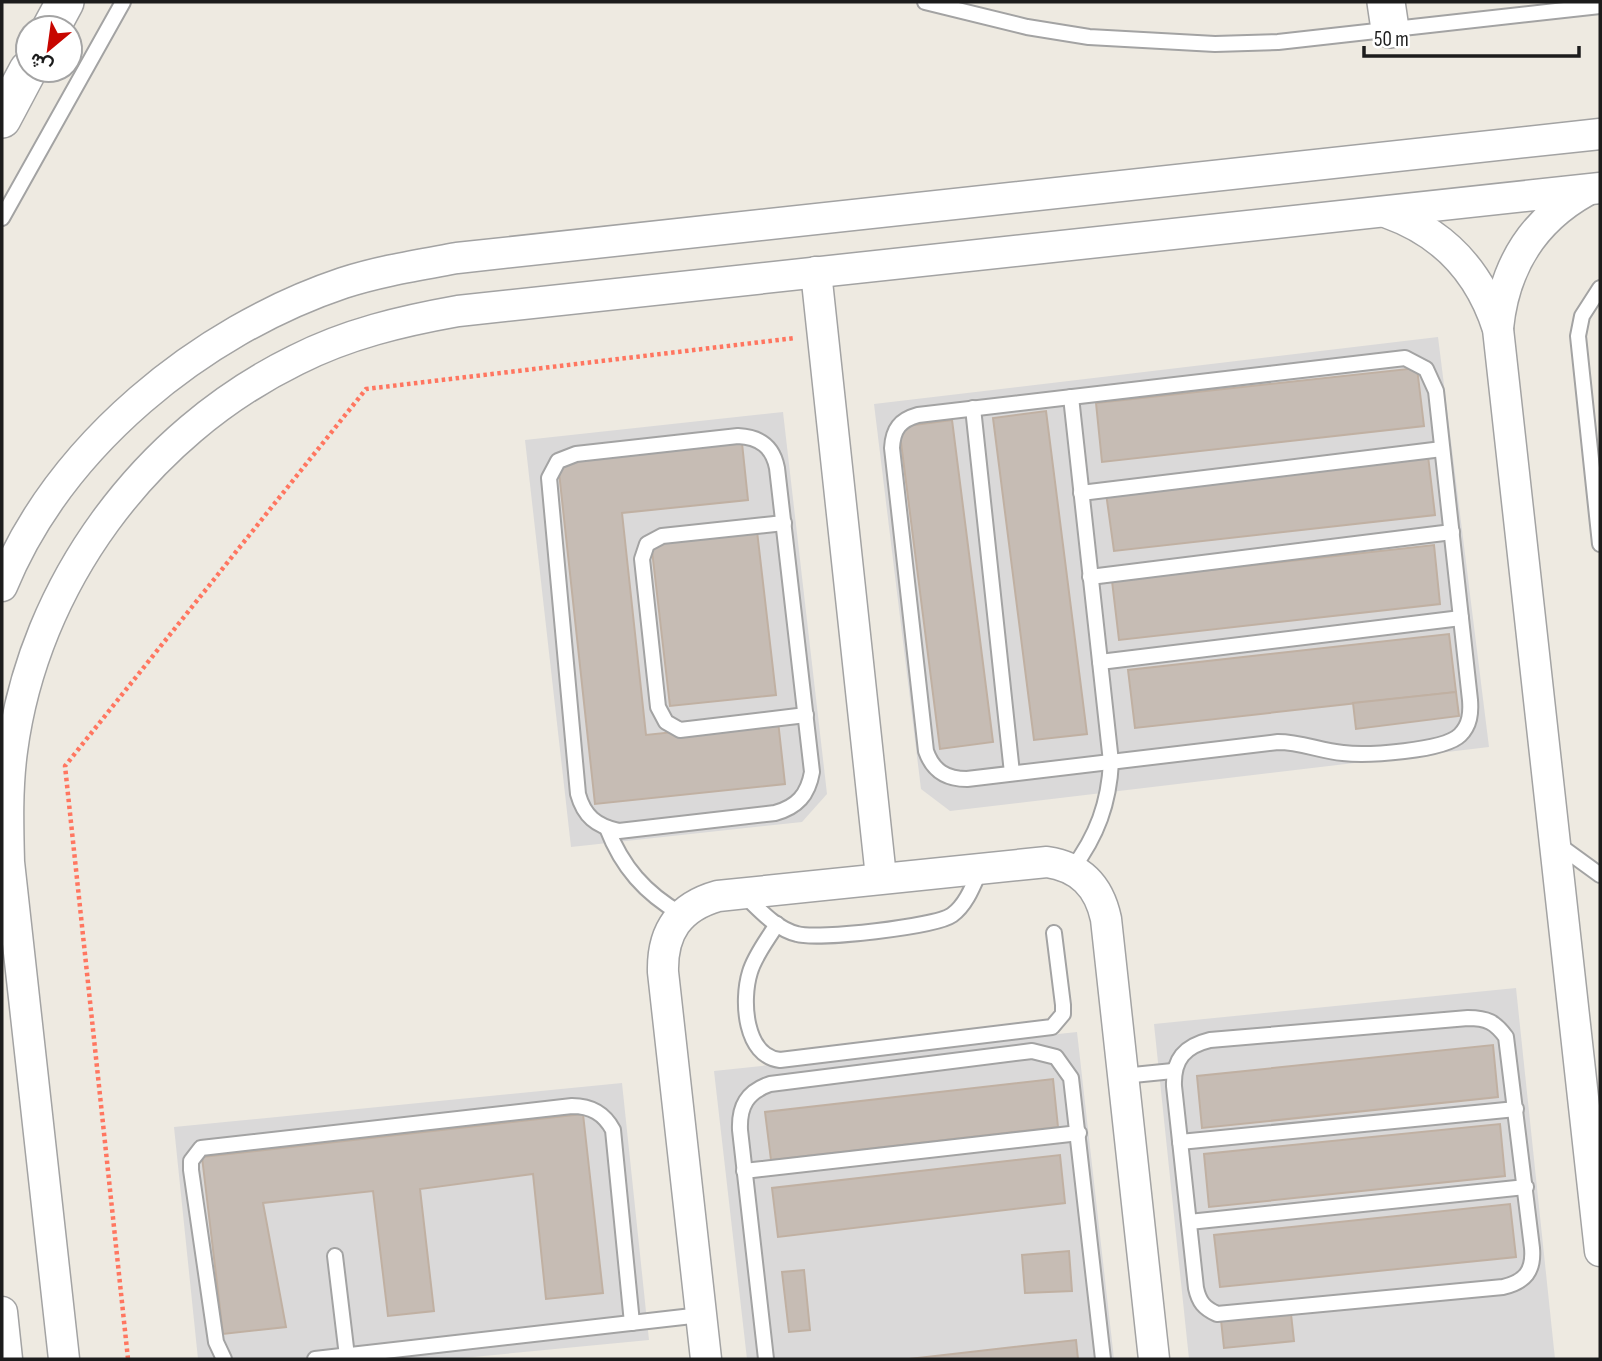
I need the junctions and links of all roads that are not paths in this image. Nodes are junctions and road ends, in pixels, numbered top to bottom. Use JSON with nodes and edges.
{"nodes":[{"id":1,"x":123,"y":2,"type":"edge"},
{"id":2,"x":925,"y":2,"type":"edge"},
{"id":3,"x":1600,"y":6,"type":"edge"},
{"id":4,"x":1388,"y":16,"type":"edge"},
{"id":5,"x":21,"y":84,"type":"edge"},
{"id":6,"x":2,"y":119,"type":"edge"},
{"id":7,"x":1600,"y":134,"type":"edge"},
{"id":8,"x":1595,"y":189,"type":"edge"},
{"id":9,"x":1384,"y":211,"type":"junction"},
{"id":10,"x":2,"y":218,"type":"edge"},
{"id":11,"x":816,"y":272,"type":"junction"},
{"id":12,"x":1600,"y":288,"type":"edge"},
{"id":13,"x":1498,"y":329,"type":"junction"},
{"id":14,"x":1071,"y":397,"type":"junction"},
{"id":15,"x":973,"y":408,"type":"junction"},
{"id":16,"x":1442,"y":449,"type":"junction"},
{"id":17,"x":1081,"y":493,"type":"junction"},
{"id":18,"x":784,"y":523,"type":"junction"},
{"id":19,"x":1452,"y":532,"type":"junction"},
{"id":20,"x":1600,"y":544,"type":"edge"},
{"id":21,"x":1090,"y":577,"type":"junction"},
{"id":22,"x":2,"y":586,"type":"edge"},
{"id":23,"x":1461,"y":618,"type":"junction"},
{"id":24,"x":1100,"y":662,"type":"junction"},
{"id":25,"x":806,"y":715,"type":"junction"},
{"id":26,"x":1111,"y":762,"type":"junction"},
{"id":27,"x":1012,"y":773,"type":"junction"},
{"id":28,"x":607,"y":828,"type":"junction"},
{"id":29,"x":1555,"y":842,"type":"junction"},
{"id":30,"x":981,"y":868,"type":"junction"},
{"id":31,"x":1072,"y":869,"type":"junction"},
{"id":32,"x":1600,"y":875,"type":"edge"},
{"id":33,"x":881,"y":877,"type":"junction"},
{"id":34,"x":741,"y":893,"type":"junction"},
{"id":35,"x":681,"y":914,"type":"junction"},
{"id":36,"x":777,"y":924,"type":"junction"},
{"id":37,"x":1054,"y":933,"type":"dead end"},
{"id":38,"x":1173,"y":1071,"type":"junction"},
{"id":39,"x":1123,"y":1076,"type":"junction"},
{"id":40,"x":1516,"y":1109,"type":"junction"},
{"id":41,"x":1079,"y":1133,"type":"junction"},
{"id":42,"x":1180,"y":1142,"type":"junction"},
{"id":43,"x":744,"y":1171,"type":"junction"},
{"id":44,"x":1526,"y":1187,"type":"junction"},
{"id":45,"x":1189,"y":1222,"type":"junction"},
{"id":46,"x":1600,"y":1251,"type":"edge"},
{"id":47,"x":335,"y":1255,"type":"dead end"},
{"id":48,"x":2,"y":1312,"type":"edge"},
{"id":49,"x":701,"y":1315,"type":"junction"},
{"id":50,"x":632,"y":1323,"type":"junction"},
{"id":51,"x":347,"y":1356,"type":"junction"},
{"id":52,"x":7,"y":1359,"type":"edge"},
{"id":53,"x":64,"y":1359,"type":"edge"},
{"id":54,"x":224,"y":1359,"type":"edge"},
{"id":55,"x":315,"y":1359,"type":"edge"},
{"id":56,"x":706,"y":1359,"type":"edge"},
{"id":57,"x":766,"y":1359,"type":"edge"},
{"id":58,"x":1103,"y":1359,"type":"edge"},
{"id":59,"x":1154,"y":1359,"type":"edge"}],
"edges":[{"from":1,"to":10,"type":"lane"},
{"from":2,"to":4,"type":"lane"},
{"from":3,"to":4,"type":"lane"},
{"from":5,"to":6,"type":"street"},
{"from":7,"to":22,"type":"street"},
{"from":8,"to":9,"type":"street"},
{"from":8,"to":13,"type":"street"},
{"from":9,"to":11,"type":"street"},
{"from":9,"to":13,"type":"street"},
{"from":11,"to":33,"type":"street"},
{"from":11,"to":53,"type":"street"},
{"from":12,"to":20,"type":"lane"},
{"from":13,"to":29,"type":"street"},
{"from":14,"to":15,"type":"lane"},
{"from":14,"to":16,"type":"lane"},
{"from":14,"to":17,"type":"lane"},
{"from":15,"to":27,"type":"lane"},
{"from":15,"to":27,"type":"lane"},
{"from":16,"to":17,"type":"lane"},
{"from":16,"to":19,"type":"lane"},
{"from":17,"to":21,"type":"lane"},
{"from":18,"to":25,"type":"lane"},
{"from":18,"to":25,"type":"lane"},
{"from":18,"to":28,"type":"lane"},
{"from":19,"to":21,"type":"lane"},
{"from":19,"to":23,"type":"lane"},
{"from":21,"to":24,"type":"lane"},
{"from":23,"to":24,"type":"lane"},
{"from":23,"to":26,"type":"lane"},
{"from":24,"to":26,"type":"lane"},
{"from":25,"to":28,"type":"lane"},
{"from":26,"to":27,"type":"lane"},
{"from":26,"to":31,"type":"lane"},
{"from":28,"to":35,"type":"lane"},
{"from":29,"to":32,"type":"lane"},
{"from":29,"to":46,"type":"street"},
{"from":30,"to":31,"type":"street"},
{"from":30,"to":33,"type":"street"},
{"from":30,"to":36,"type":"lane"},
{"from":31,"to":39,"type":"street"},
{"from":33,"to":34,"type":"street"},
{"from":34,"to":35,"type":"street"},
{"from":34,"to":36,"type":"lane"},
{"from":35,"to":49,"type":"street"},
{"from":36,"to":37,"type":"lane"},
{"from":38,"to":39,"type":"lane"},
{"from":38,"to":40,"type":"lane"},
{"from":38,"to":42,"type":"lane"},
{"from":39,"to":59,"type":"street"},
{"from":40,"to":42,"type":"lane"},
{"from":40,"to":44,"type":"lane"},
{"from":41,"to":43,"type":"lane"},
{"from":41,"to":43,"type":"lane"},
{"from":41,"to":58,"type":"lane"},
{"from":42,"to":45,"type":"lane"},
{"from":43,"to":57,"type":"lane"},
{"from":44,"to":45,"type":"lane"},
{"from":44,"to":45,"type":"lane"},
{"from":47,"to":51,"type":"lane"},
{"from":48,"to":52,"type":"street"},
{"from":49,"to":50,"type":"lane"},
{"from":49,"to":56,"type":"street"},
{"from":50,"to":51,"type":"lane"},
{"from":50,"to":54,"type":"lane"},
{"from":51,"to":55,"type":"lane"}]}
